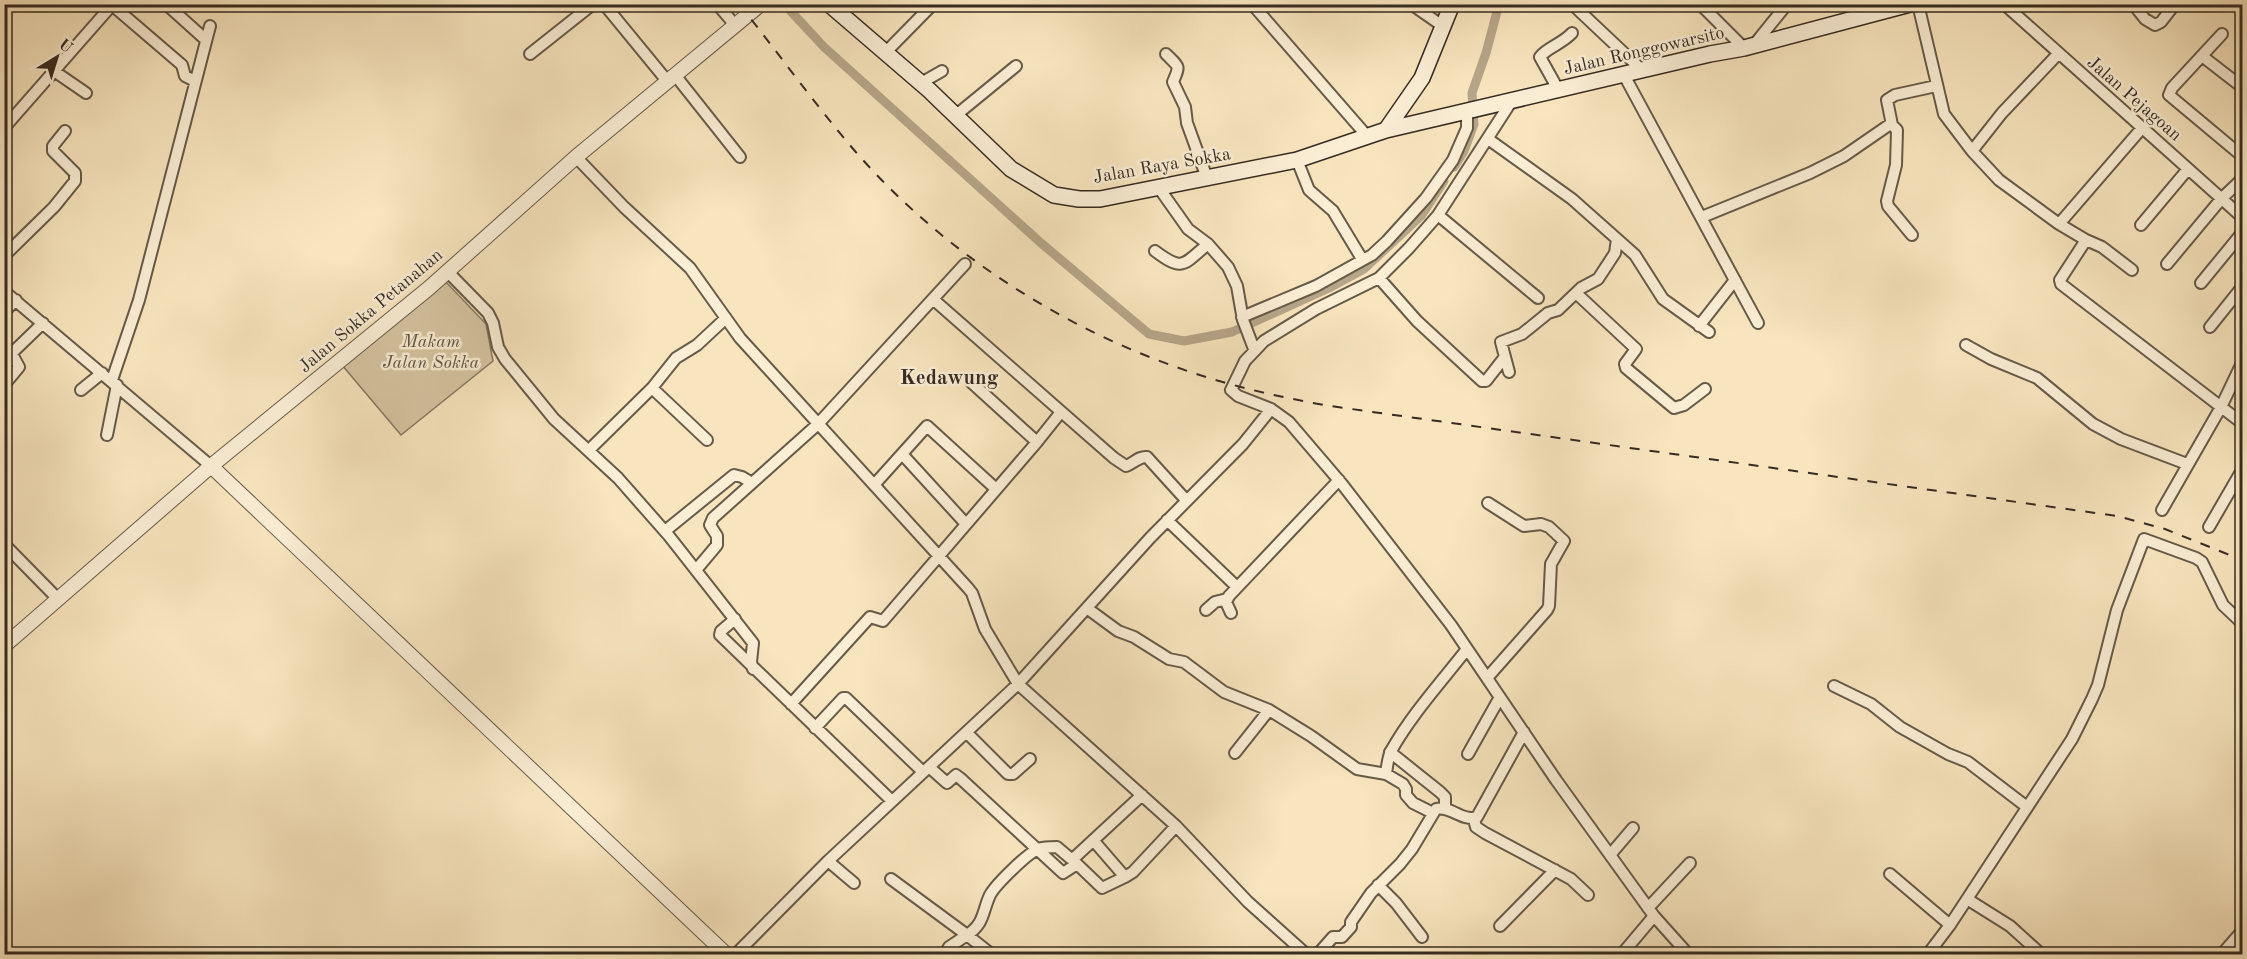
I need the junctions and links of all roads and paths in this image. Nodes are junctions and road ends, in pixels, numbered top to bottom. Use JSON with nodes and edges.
{"nodes":[{"id":1,"x":166,"y":4,"type":"edge"},
{"id":2,"x":593,"y":4,"type":"edge"},
{"id":3,"x":604,"y":4,"type":"edge"},
{"id":4,"x":717,"y":4,"type":"edge"},
{"id":5,"x":761,"y":4,"type":"edge"},
{"id":6,"x":830,"y":4,"type":"edge"},
{"id":7,"x":933,"y":4,"type":"edge"},
{"id":8,"x":1252,"y":4,"type":"edge"},
{"id":9,"x":1411,"y":4,"type":"edge"},
{"id":10,"x":1452,"y":4,"type":"edge"},
{"id":11,"x":1572,"y":4,"type":"edge"},
{"id":12,"x":1700,"y":4,"type":"edge"},
{"id":13,"x":1787,"y":4,"type":"edge"},
{"id":14,"x":1910,"y":4,"type":"edge"},
{"id":15,"x":1918,"y":4,"type":"edge"},
{"id":16,"x":2004,"y":4,"type":"edge"},
{"id":17,"x":2133,"y":4,"type":"edge"},
{"id":18,"x":2175,"y":4,"type":"edge"},
{"id":19,"x":735,"y":25,"type":"junction"},
{"id":20,"x":210,"y":26,"type":"dead end"},
{"id":21,"x":1444,"y":27,"type":"junction"},
{"id":22,"x":1572,"y":33,"type":"dead end"},
{"id":23,"x":2222,"y":34,"type":"dead end"},
{"id":24,"x":206,"y":40,"type":"junction"},
{"id":25,"x":1749,"y":47,"type":"junction"},
{"id":26,"x":885,"y":53,"type":"junction"},
{"id":27,"x":530,"y":54,"type":"dead end"},
{"id":28,"x":1166,"y":54,"type":"dead end"},
{"id":29,"x":2058,"y":54,"type":"junction"},
{"id":30,"x":2202,"y":56,"type":"junction"},
{"id":31,"x":1016,"y":66,"type":"dead end"},
{"id":32,"x":54,"y":71,"type":"junction"},
{"id":33,"x":942,"y":71,"type":"dead end"},
{"id":34,"x":1643,"y":71,"type":"junction"},
{"id":35,"x":1624,"y":75,"type":"junction"},
{"id":36,"x":672,"y":79,"type":"junction"},
{"id":37,"x":195,"y":81,"type":"junction"},
{"id":38,"x":921,"y":83,"type":"junction"},
{"id":39,"x":1936,"y":86,"type":"junction"},
{"id":40,"x":2242,"y":87,"type":"edge"},
{"id":41,"x":1559,"y":91,"type":"junction"},
{"id":42,"x":86,"y":93,"type":"dead end"},
{"id":43,"x":1511,"y":102,"type":"junction"},
{"id":44,"x":1401,"y":108,"type":"junction"},
{"id":45,"x":1472,"y":110,"type":"junction"},
{"id":46,"x":955,"y":116,"type":"junction"},
{"id":47,"x":1892,"y":125,"type":"junction"},
{"id":48,"x":1408,"y":127,"type":"junction"},
{"id":49,"x":4,"y":128,"type":"edge"},
{"id":50,"x":2142,"y":128,"type":"junction"},
{"id":51,"x":1386,"y":130,"type":"junction"},
{"id":52,"x":65,"y":131,"type":"dead end"},
{"id":53,"x":1367,"y":136,"type":"junction"},
{"id":54,"x":1488,"y":139,"type":"junction"},
{"id":55,"x":1972,"y":152,"type":"junction"},
{"id":56,"x":2242,"y":156,"type":"edge"},
{"id":57,"x":576,"y":157,"type":"junction"},
{"id":58,"x":740,"y":157,"type":"dead end"},
{"id":59,"x":1297,"y":160,"type":"junction"},
{"id":60,"x":2188,"y":169,"type":"junction"},
{"id":61,"x":1207,"y":178,"type":"junction"},
{"id":62,"x":2242,"y":179,"type":"edge"},
{"id":63,"x":1159,"y":188,"type":"junction"},
{"id":64,"x":2222,"y":198,"type":"junction"},
{"id":65,"x":1438,"y":215,"type":"junction"},
{"id":66,"x":1702,"y":217,"type":"junction"},
{"id":67,"x":2242,"y":217,"type":"edge"},
{"id":68,"x":2059,"y":224,"type":"junction"},
{"id":69,"x":2141,"y":225,"type":"dead end"},
{"id":70,"x":2242,"y":232,"type":"edge"},
{"id":71,"x":1912,"y":235,"type":"dead end"},
{"id":72,"x":1617,"y":239,"type":"junction"},
{"id":73,"x":2086,"y":240,"type":"junction"},
{"id":74,"x":1208,"y":244,"type":"junction"},
{"id":75,"x":1155,"y":251,"type":"dead end"},
{"id":76,"x":4,"y":256,"type":"edge"},
{"id":77,"x":1362,"y":259,"type":"junction"},
{"id":78,"x":965,"y":264,"type":"dead end"},
{"id":79,"x":2167,"y":264,"type":"dead end"},
{"id":80,"x":2132,"y":270,"type":"dead end"},
{"id":81,"x":448,"y":272,"type":"junction"},
{"id":82,"x":1379,"y":278,"type":"junction"},
{"id":83,"x":1736,"y":280,"type":"junction"},
{"id":84,"x":2201,"y":283,"type":"dead end"},
{"id":85,"x":2242,"y":287,"type":"edge"},
{"id":86,"x":4,"y":291,"type":"edge"},
{"id":87,"x":1576,"y":293,"type":"junction"},
{"id":88,"x":1538,"y":298,"type":"dead end"},
{"id":89,"x":16,"y":300,"type":"junction"},
{"id":90,"x":934,"y":300,"type":"junction"},
{"id":91,"x":4,"y":312,"type":"edge"},
{"id":92,"x":726,"y":318,"type":"junction"},
{"id":93,"x":1243,"y":319,"type":"junction"},
{"id":94,"x":43,"y":323,"type":"junction"},
{"id":95,"x":1758,"y":323,"type":"dead end"},
{"id":96,"x":2210,"y":327,"type":"dead end"},
{"id":97,"x":1966,"y":345,"type":"dead end"},
{"id":98,"x":1254,"y":349,"type":"junction"},
{"id":99,"x":1504,"y":358,"type":"junction"},
{"id":100,"x":2242,"y":363,"type":"edge"},
{"id":101,"x":1509,"y":372,"type":"dead end"},
{"id":102,"x":102,"y":373,"type":"junction"},
{"id":103,"x":971,"y":382,"type":"dead end"},
{"id":104,"x":114,"y":383,"type":"junction"},
{"id":105,"x":4,"y":386,"type":"edge"},
{"id":106,"x":652,"y":388,"type":"junction"},
{"id":107,"x":1704,"y":389,"type":"dead end"},
{"id":108,"x":81,"y":390,"type":"dead end"},
{"id":109,"x":2221,"y":407,"type":"junction"},
{"id":110,"x":1271,"y":409,"type":"junction"},
{"id":111,"x":1061,"y":412,"type":"junction"},
{"id":112,"x":2242,"y":423,"type":"edge"},
{"id":113,"x":818,"y":424,"type":"junction"},
{"id":114,"x":107,"y":435,"type":"dead end"},
{"id":115,"x":707,"y":440,"type":"dead end"},
{"id":116,"x":1037,"y":442,"type":"junction"},
{"id":117,"x":589,"y":450,"type":"junction"},
{"id":118,"x":902,"y":454,"type":"junction"},
{"id":119,"x":2187,"y":464,"type":"junction"},
{"id":120,"x":211,"y":466,"type":"junction"},
{"id":121,"x":2242,"y":470,"type":"edge"},
{"id":122,"x":1339,"y":480,"type":"junction"},
{"id":123,"x":752,"y":483,"type":"junction"},
{"id":124,"x":874,"y":485,"type":"junction"},
{"id":125,"x":996,"y":489,"type":"junction"},
{"id":126,"x":1186,"y":500,"type":"junction"},
{"id":127,"x":1488,"y":503,"type":"dead end"},
{"id":128,"x":2162,"y":510,"type":"dead end"},
{"id":129,"x":1167,"y":520,"type":"junction"},
{"id":130,"x":966,"y":524,"type":"junction"},
{"id":131,"x":2209,"y":527,"type":"dead end"},
{"id":132,"x":665,"y":531,"type":"junction"},
{"id":133,"x":4,"y":544,"type":"edge"},
{"id":134,"x":939,"y":556,"type":"junction"},
{"id":135,"x":696,"y":570,"type":"junction"},
{"id":136,"x":1237,"y":587,"type":"junction"},
{"id":137,"x":58,"y":599,"type":"junction"},
{"id":138,"x":1227,"y":599,"type":"junction"},
{"id":139,"x":1088,"y":609,"type":"junction"},
{"id":140,"x":1206,"y":610,"type":"dead end"},
{"id":141,"x":1231,"y":613,"type":"dead end"},
{"id":142,"x":735,"y":619,"type":"junction"},
{"id":143,"x":2242,"y":622,"type":"edge"},
{"id":144,"x":4,"y":646,"type":"edge"},
{"id":145,"x":1467,"y":649,"type":"junction"},
{"id":146,"x":753,"y":669,"type":"junction"},
{"id":147,"x":1487,"y":678,"type":"junction"},
{"id":148,"x":1018,"y":684,"type":"junction"},
{"id":149,"x":1834,"y":686,"type":"dead end"},
{"id":150,"x":1500,"y":697,"type":"junction"},
{"id":151,"x":791,"y":704,"type":"junction"},
{"id":152,"x":1269,"y":710,"type":"junction"},
{"id":153,"x":815,"y":728,"type":"junction"},
{"id":154,"x":1524,"y":732,"type":"junction"},
{"id":155,"x":967,"y":733,"type":"junction"},
{"id":156,"x":1390,"y":752,"type":"junction"},
{"id":157,"x":1235,"y":753,"type":"dead end"},
{"id":158,"x":1467,"y":754,"type":"dead end"},
{"id":159,"x":1030,"y":759,"type":"dead end"},
{"id":160,"x":926,"y":769,"type":"junction"},
{"id":161,"x":1386,"y":774,"type":"junction"},
{"id":162,"x":1142,"y":795,"type":"junction"},
{"id":163,"x":892,"y":801,"type":"junction"},
{"id":164,"x":2027,"y":807,"type":"junction"},
{"id":165,"x":1445,"y":809,"type":"junction"},
{"id":166,"x":1433,"y":813,"type":"junction"},
{"id":167,"x":1474,"y":819,"type":"junction"},
{"id":168,"x":1176,"y":826,"type":"junction"},
{"id":169,"x":1633,"y":828,"type":"dead end"},
{"id":170,"x":1093,"y":840,"type":"junction"},
{"id":171,"x":1036,"y":850,"type":"junction"},
{"id":172,"x":1610,"y":855,"type":"junction"},
{"id":173,"x":828,"y":861,"type":"junction"},
{"id":174,"x":1690,"y":862,"type":"dead end"},
{"id":175,"x":1555,"y":870,"type":"junction"},
{"id":176,"x":1890,"y":874,"type":"dead end"},
{"id":177,"x":1125,"y":878,"type":"junction"},
{"id":178,"x":891,"y":879,"type":"dead end"},
{"id":179,"x":854,"y":883,"type":"dead end"},
{"id":180,"x":1378,"y":885,"type":"junction"},
{"id":181,"x":1588,"y":895,"type":"dead end"},
{"id":182,"x":1967,"y":899,"type":"junction"},
{"id":183,"x":1651,"y":912,"type":"junction"},
{"id":184,"x":1950,"y":925,"type":"junction"},
{"id":185,"x":1500,"y":926,"type":"dead end"},
{"id":186,"x":2242,"y":931,"type":"edge"},
{"id":187,"x":967,"y":935,"type":"junction"},
{"id":188,"x":1422,"y":937,"type":"dead end"},
{"id":189,"x":1302,"y":953,"type":"edge"},
{"id":190,"x":726,"y":954,"type":"edge"},
{"id":191,"x":736,"y":954,"type":"edge"},
{"id":192,"x":945,"y":954,"type":"edge"},
{"id":193,"x":992,"y":954,"type":"edge"},
{"id":194,"x":1318,"y":954,"type":"edge"},
{"id":195,"x":1622,"y":954,"type":"edge"},
{"id":196,"x":1688,"y":954,"type":"edge"},
{"id":197,"x":1928,"y":954,"type":"edge"},
{"id":198,"x":2041,"y":954,"type":"edge"},
{"id":199,"x":2222,"y":954,"type":"edge"}],
"edges":[{"from":1,"to":24,"type":"street"},
{"from":2,"to":27,"type":"street"},
{"from":3,"to":36,"type":"street"},
{"from":4,"to":19,"type":"street"},
{"from":5,"to":19,"type":"street","name":"Jalan Sokka Petanahan"},
{"from":6,"to":26,"type":"main road","name":"Jalan Raya Sokka"},
{"from":7,"to":26,"type":"street"},
{"from":8,"to":53,"type":"street"},
{"from":9,"to":21,"type":"street"},
{"from":10,"to":21,"type":"main road"},
{"from":11,"to":34,"type":"street"},
{"from":12,"to":25,"type":"street"},
{"from":13,"to":25,"type":"street"},
{"from":14,"to":25,"type":"main road","name":"Jalan Ronggowarsito"},
{"from":15,"to":39,"type":"street"},
{"from":16,"to":29,"type":"street","name":"Jalan Pejagoan"},
{"from":17,"to":18,"type":"street"},
{"from":19,"to":36,"type":"street","name":"Jalan Sokka Petanahan"},
{"from":20,"to":24,"type":"street"},
{"from":21,"to":44,"type":"main road"},
{"from":22,"to":41,"type":"street"},
{"from":23,"to":30,"type":"street"},
{"from":24,"to":37,"type":"street"},
{"from":25,"to":34,"type":"main road","name":"Jalan Ronggowarsito"},
{"from":26,"to":38,"type":"main road","name":"Jalan Raya Sokka"},
{"from":28,"to":61,"type":"street"},
{"from":29,"to":50,"type":"street","name":"Jalan Pejagoan"},
{"from":29,"to":55,"type":"street"},
{"from":30,"to":40,"type":"street"},
{"from":30,"to":56,"type":"street"},
{"from":31,"to":46,"type":"street"},
{"from":32,"to":37,"type":"street"},
{"from":32,"to":42,"type":"street"},
{"from":32,"to":49,"type":"street"},
{"from":33,"to":38,"type":"street"},
{"from":34,"to":35,"type":"main road","name":"Jalan Ronggowarsito"},
{"from":35,"to":41,"type":"main road","name":"Jalan Ronggowarsito"},
{"from":35,"to":66,"type":"street"},
{"from":36,"to":57,"type":"street","name":"Jalan Sokka Petanahan"},
{"from":36,"to":58,"type":"street"},
{"from":37,"to":104,"type":"street"},
{"from":38,"to":46,"type":"main road","name":"Jalan Raya Sokka"},
{"from":39,"to":47,"type":"street"},
{"from":39,"to":55,"type":"street"},
{"from":41,"to":43,"type":"main road","name":"Jalan Ronggowarsito"},
{"from":43,"to":45,"type":"main road","name":"Jalan Ronggowarsito"},
{"from":43,"to":54,"type":"street"},
{"from":44,"to":48,"type":"main road"},
{"from":44,"to":51,"type":"main road"},
{"from":45,"to":48,"type":"main road","name":"Jalan Ronggowarsito"},
{"from":45,"to":77,"type":"street"},
{"from":46,"to":63,"type":"main road","name":"Jalan Raya Sokka"},
{"from":47,"to":66,"type":"street"},
{"from":47,"to":71,"type":"street"},
{"from":48,"to":51,"type":"main road","name":"Jalan Ronggowarsito"},
{"from":50,"to":60,"type":"street","name":"Jalan Pejagoan"},
{"from":50,"to":68,"type":"street"},
{"from":51,"to":53,"type":"main road","name":"Jalan Raya Sokka"},
{"from":52,"to":76,"type":"street"},
{"from":53,"to":59,"type":"main road","name":"Jalan Raya Sokka"},
{"from":54,"to":65,"type":"street"},
{"from":54,"to":72,"type":"street"},
{"from":55,"to":68,"type":"street"},
{"from":57,"to":81,"type":"street","name":"Jalan Sokka Petanahan"},
{"from":57,"to":92,"type":"street"},
{"from":59,"to":61,"type":"main road","name":"Jalan Raya Sokka"},
{"from":59,"to":77,"type":"street"},
{"from":60,"to":64,"type":"street","name":"Jalan Pejagoan"},
{"from":60,"to":69,"type":"street"},
{"from":61,"to":63,"type":"main road","name":"Jalan Raya Sokka"},
{"from":62,"to":64,"type":"street"},
{"from":63,"to":74,"type":"street"},
{"from":64,"to":67,"type":"street","name":"Jalan Pejagoan"},
{"from":64,"to":79,"type":"street"},
{"from":65,"to":82,"type":"street"},
{"from":65,"to":88,"type":"street"},
{"from":66,"to":83,"type":"street"},
{"from":68,"to":73,"type":"street"},
{"from":70,"to":84,"type":"street"},
{"from":72,"to":83,"type":"street"},
{"from":72,"to":87,"type":"street"},
{"from":73,"to":80,"type":"street"},
{"from":73,"to":109,"type":"street"},
{"from":74,"to":75,"type":"street"},
{"from":74,"to":93,"type":"street"},
{"from":77,"to":93,"type":"street"},
{"from":78,"to":90,"type":"street"},
{"from":81,"to":117,"type":"street"},
{"from":81,"to":120,"type":"street","name":"Jalan Sokka Petanahan"},
{"from":82,"to":98,"type":"street"},
{"from":82,"to":99,"type":"street"},
{"from":83,"to":95,"type":"street"},
{"from":85,"to":96,"type":"street"},
{"from":86,"to":89,"type":"street"},
{"from":87,"to":99,"type":"street"},
{"from":87,"to":107,"type":"street"},
{"from":89,"to":91,"type":"street"},
{"from":89,"to":94,"type":"street"},
{"from":90,"to":111,"type":"street"},
{"from":90,"to":113,"type":"street"},
{"from":92,"to":106,"type":"street"},
{"from":92,"to":113,"type":"street"},
{"from":93,"to":98,"type":"street"},
{"from":94,"to":102,"type":"street"},
{"from":94,"to":105,"type":"street"},
{"from":97,"to":119,"type":"street"},
{"from":98,"to":110,"type":"street"},
{"from":99,"to":101,"type":"street"},
{"from":100,"to":109,"type":"street"},
{"from":102,"to":104,"type":"street"},
{"from":102,"to":108,"type":"street"},
{"from":103,"to":116,"type":"street"},
{"from":104,"to":114,"type":"street"},
{"from":104,"to":120,"type":"street"},
{"from":106,"to":115,"type":"street"},
{"from":106,"to":117,"type":"street"},
{"from":109,"to":112,"type":"street"},
{"from":109,"to":119,"type":"street"},
{"from":110,"to":122,"type":"street"},
{"from":110,"to":126,"type":"street"},
{"from":111,"to":116,"type":"street"},
{"from":111,"to":126,"type":"street"},
{"from":113,"to":123,"type":"street"},
{"from":113,"to":124,"type":"street"},
{"from":116,"to":125,"type":"street"},
{"from":117,"to":132,"type":"street"},
{"from":118,"to":124,"type":"street"},
{"from":118,"to":125,"type":"street"},
{"from":118,"to":130,"type":"street"},
{"from":119,"to":128,"type":"street"},
{"from":120,"to":137,"type":"street","name":"Jalan Sokka Petanahan"},
{"from":120,"to":190,"type":"street"},
{"from":121,"to":131,"type":"street"},
{"from":122,"to":136,"type":"street"},
{"from":122,"to":145,"type":"street"},
{"from":123,"to":132,"type":"street"},
{"from":123,"to":135,"type":"street"},
{"from":124,"to":134,"type":"street"},
{"from":125,"to":130,"type":"street"},
{"from":126,"to":129,"type":"street"},
{"from":127,"to":147,"type":"street"},
{"from":129,"to":136,"type":"street"},
{"from":129,"to":139,"type":"street"},
{"from":130,"to":134,"type":"street"},
{"from":132,"to":135,"type":"street"},
{"from":133,"to":137,"type":"street"},
{"from":134,"to":148,"type":"street"},
{"from":134,"to":151,"type":"street"},
{"from":135,"to":142,"type":"street"},
{"from":136,"to":138,"type":"street"},
{"from":137,"to":144,"type":"street","name":"Jalan Sokka Petanahan"},
{"from":138,"to":140,"type":"street"},
{"from":138,"to":141,"type":"street"},
{"from":139,"to":148,"type":"street"},
{"from":139,"to":152,"type":"street"},
{"from":142,"to":146,"type":"street"},
{"from":142,"to":146,"type":"street"},
{"from":143,"to":164,"type":"street"},
{"from":145,"to":147,"type":"street"},
{"from":145,"to":156,"type":"street"},
{"from":146,"to":151,"type":"street"},
{"from":147,"to":150,"type":"street"},
{"from":148,"to":155,"type":"street"},
{"from":148,"to":162,"type":"street"},
{"from":149,"to":164,"type":"street"},
{"from":150,"to":154,"type":"street"},
{"from":150,"to":158,"type":"street"},
{"from":151,"to":153,"type":"street"},
{"from":152,"to":157,"type":"street"},
{"from":152,"to":161,"type":"street"},
{"from":153,"to":160,"type":"street"},
{"from":153,"to":163,"type":"street"},
{"from":154,"to":167,"type":"street"},
{"from":154,"to":172,"type":"street"},
{"from":155,"to":159,"type":"street"},
{"from":155,"to":160,"type":"street"},
{"from":156,"to":161,"type":"street"},
{"from":156,"to":165,"type":"street"},
{"from":160,"to":163,"type":"street"},
{"from":160,"to":171,"type":"street"},
{"from":161,"to":166,"type":"street"},
{"from":162,"to":168,"type":"street"},
{"from":162,"to":170,"type":"street"},
{"from":163,"to":173,"type":"street"},
{"from":164,"to":182,"type":"street"},
{"from":165,"to":166,"type":"street"},
{"from":165,"to":167,"type":"street"},
{"from":166,"to":180,"type":"street"},
{"from":167,"to":175,"type":"street"},
{"from":168,"to":177,"type":"street"},
{"from":168,"to":189,"type":"street"},
{"from":169,"to":172,"type":"street"},
{"from":170,"to":171,"type":"street"},
{"from":170,"to":177,"type":"street"},
{"from":171,"to":177,"type":"street"},
{"from":171,"to":187,"type":"street"},
{"from":172,"to":183,"type":"street"},
{"from":173,"to":179,"type":"street"},
{"from":173,"to":191,"type":"street"},
{"from":174,"to":183,"type":"street"},
{"from":175,"to":181,"type":"street"},
{"from":175,"to":185,"type":"street"},
{"from":176,"to":184,"type":"street"},
{"from":178,"to":187,"type":"street"},
{"from":180,"to":188,"type":"street"},
{"from":180,"to":194,"type":"street"},
{"from":182,"to":184,"type":"street"},
{"from":182,"to":198,"type":"street"},
{"from":183,"to":195,"type":"street"},
{"from":183,"to":196,"type":"street"},
{"from":184,"to":197,"type":"street"},
{"from":186,"to":199,"type":"street"},
{"from":187,"to":192,"type":"street"},
{"from":187,"to":193,"type":"street"}]}
